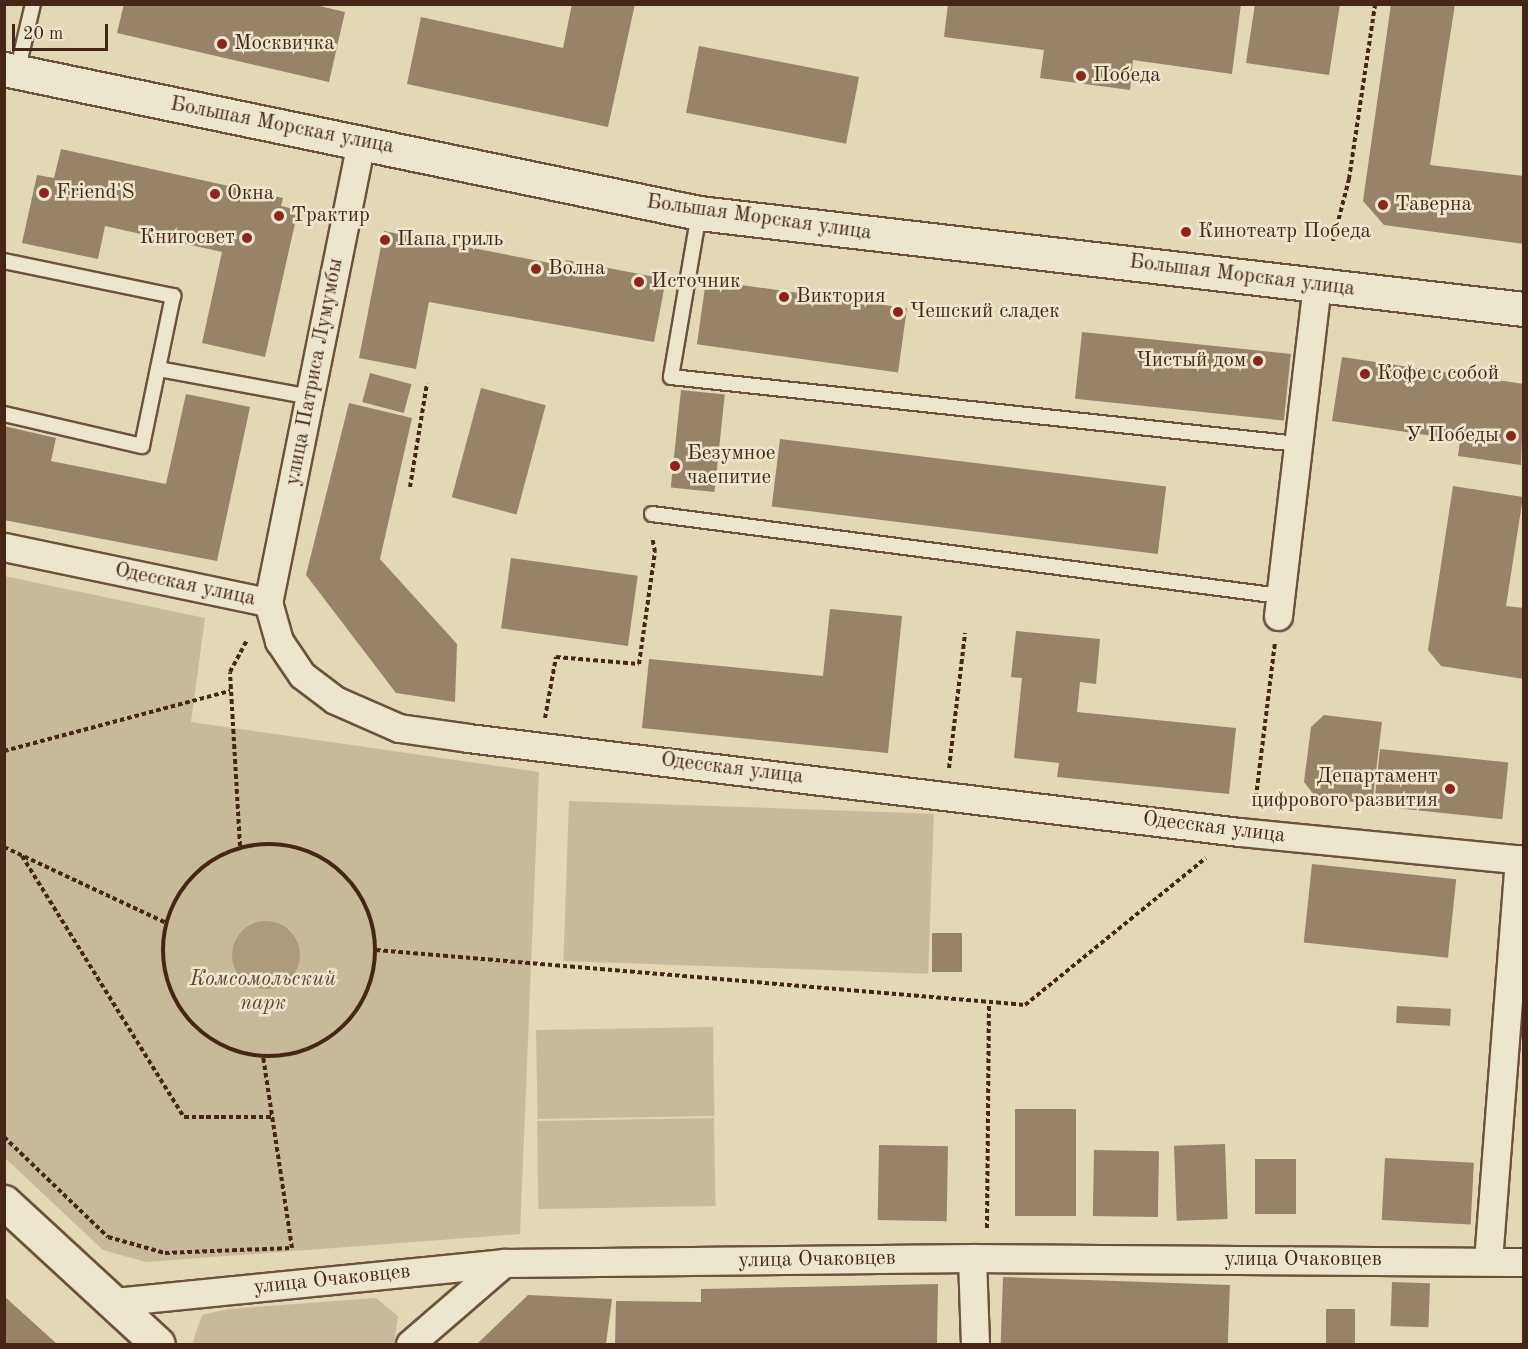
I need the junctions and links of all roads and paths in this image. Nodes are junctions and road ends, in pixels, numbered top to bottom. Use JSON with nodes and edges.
{"nodes":[{"id":1,"x":33,"y":4,"type":"edge"},
{"id":2,"x":1375,"y":4,"type":"edge"},
{"id":3,"x":11,"y":70,"type":"edge"},
{"id":4,"x":361,"y":142,"type":"junction"},
{"id":5,"x":699,"y":213,"type":"junction"},
{"id":6,"x":1333,"y":241,"type":"dead end"},
{"id":7,"x":4,"y":261,"type":"edge"},
{"id":8,"x":1317,"y":284,"type":"junction"},
{"id":9,"x":1524,"y":309,"type":"edge"},
{"id":10,"x":158,"y":369,"type":"junction"},
{"id":11,"x":427,"y":383,"type":"dead end"},
{"id":12,"x":311,"y":397,"type":"junction"},
{"id":13,"x":4,"y":414,"type":"edge"},
{"id":14,"x":1298,"y":444,"type":"junction"},
{"id":15,"x":410,"y":487,"type":"dead end"},
{"id":16,"x":651,"y":521,"type":"joint"},
{"id":17,"x":4,"y":547,"type":"edge"},
{"id":18,"x":267,"y":602,"type":"junction"},
{"id":19,"x":1279,"y":606,"type":"junction"},
{"id":20,"x":965,"y":633,"type":"dead end"},
{"id":21,"x":230,"y":692,"type":"junction"},
{"id":22,"x":542,"y":746,"type":"junction"},
{"id":23,"x":4,"y":751,"type":"edge"},
{"id":24,"x":946,"y":796,"type":"junction"},
{"id":25,"x":1245,"y":832,"type":"junction"},
{"id":26,"x":240,"y":846,"type":"junction"},
{"id":27,"x":4,"y":847,"type":"edge"},
{"id":28,"x":22,"y":856,"type":"junction"},
{"id":29,"x":1521,"y":860,"type":"edge"},
{"id":30,"x":166,"y":923,"type":"junction"},
{"id":31,"x":376,"y":950,"type":"junction"},
{"id":32,"x":989,"y":1004,"type":"junction"},
{"id":33,"x":1515,"y":1011,"type":"edge"},
{"id":34,"x":263,"y":1057,"type":"junction"},
{"id":35,"x":272,"y":1117,"type":"junction"},
{"id":36,"x":4,"y":1137,"type":"edge"},
{"id":37,"x":4,"y":1202,"type":"edge"},
{"id":38,"x":980,"y":1258,"type":"junction"},
{"id":39,"x":1488,"y":1260,"type":"junction"},
{"id":40,"x":1524,"y":1262,"type":"edge"},
{"id":41,"x":504,"y":1263,"type":"junction"},
{"id":42,"x":113,"y":1302,"type":"junction"},
{"id":43,"x":158,"y":1344,"type":"edge"},
{"id":44,"x":410,"y":1344,"type":"edge"},
{"id":45,"x":975,"y":1344,"type":"edge"}],
"edges":[{"from":1,"to":3,"type":"lane"},
{"from":2,"to":6,"type":"path"},
{"from":3,"to":4,"type":"main road","name":"Большая Морская улица"},
{"from":4,"to":5,"type":"main road","name":"Большая Морская улица"},
{"from":4,"to":12,"type":"street","name":"улица Патриса Лумумбы"},
{"from":5,"to":8,"type":"main road","name":"Большая Морская улица"},
{"from":5,"to":14,"type":"lane"},
{"from":7,"to":10,"type":"lane"},
{"from":8,"to":9,"type":"main road","name":"Большая Морская улица"},
{"from":8,"to":14,"type":"street"},
{"from":10,"to":12,"type":"lane"},
{"from":10,"to":13,"type":"lane"},
{"from":11,"to":15,"type":"path"},
{"from":12,"to":18,"type":"street","name":"улица Патриса Лумумбы"},
{"from":14,"to":19,"type":"street"},
{"from":16,"to":19,"type":"lane"},
{"from":16,"to":22,"type":"path"},
{"from":17,"to":18,"type":"street","name":"Одесская улица"},
{"from":18,"to":21,"type":"path"},
{"from":18,"to":22,"type":"street","name":"Одесская улица"},
{"from":19,"to":25,"type":"path"},
{"from":20,"to":24,"type":"path"},
{"from":21,"to":23,"type":"path"},
{"from":21,"to":26,"type":"path"},
{"from":22,"to":24,"type":"street","name":"Одесская улица"},
{"from":24,"to":25,"type":"street","name":"Одесская улица"},
{"from":25,"to":29,"type":"street","name":"Одесская улица"},
{"from":25,"to":32,"type":"path"},
{"from":26,"to":30,"type":"path"},
{"from":26,"to":31,"type":"path"},
{"from":27,"to":28,"type":"path"},
{"from":28,"to":30,"type":"path"},
{"from":28,"to":35,"type":"path"},
{"from":29,"to":33,"type":"street"},
{"from":30,"to":34,"type":"path"},
{"from":31,"to":32,"type":"path"},
{"from":31,"to":34,"type":"path"},
{"from":32,"to":38,"type":"path"},
{"from":33,"to":39,"type":"street"},
{"from":34,"to":35,"type":"path"},
{"from":35,"to":36,"type":"path"},
{"from":37,"to":42,"type":"main road"},
{"from":38,"to":39,"type":"street","name":"улица Очаковцев"},
{"from":38,"to":41,"type":"street","name":"улица Очаковцев"},
{"from":38,"to":45,"type":"street"},
{"from":39,"to":40,"type":"street","name":"улица Очаковцев"},
{"from":41,"to":42,"type":"street","name":"улица Очаковцев"},
{"from":41,"to":44,"type":"street"},
{"from":42,"to":43,"type":"main road"}]}
